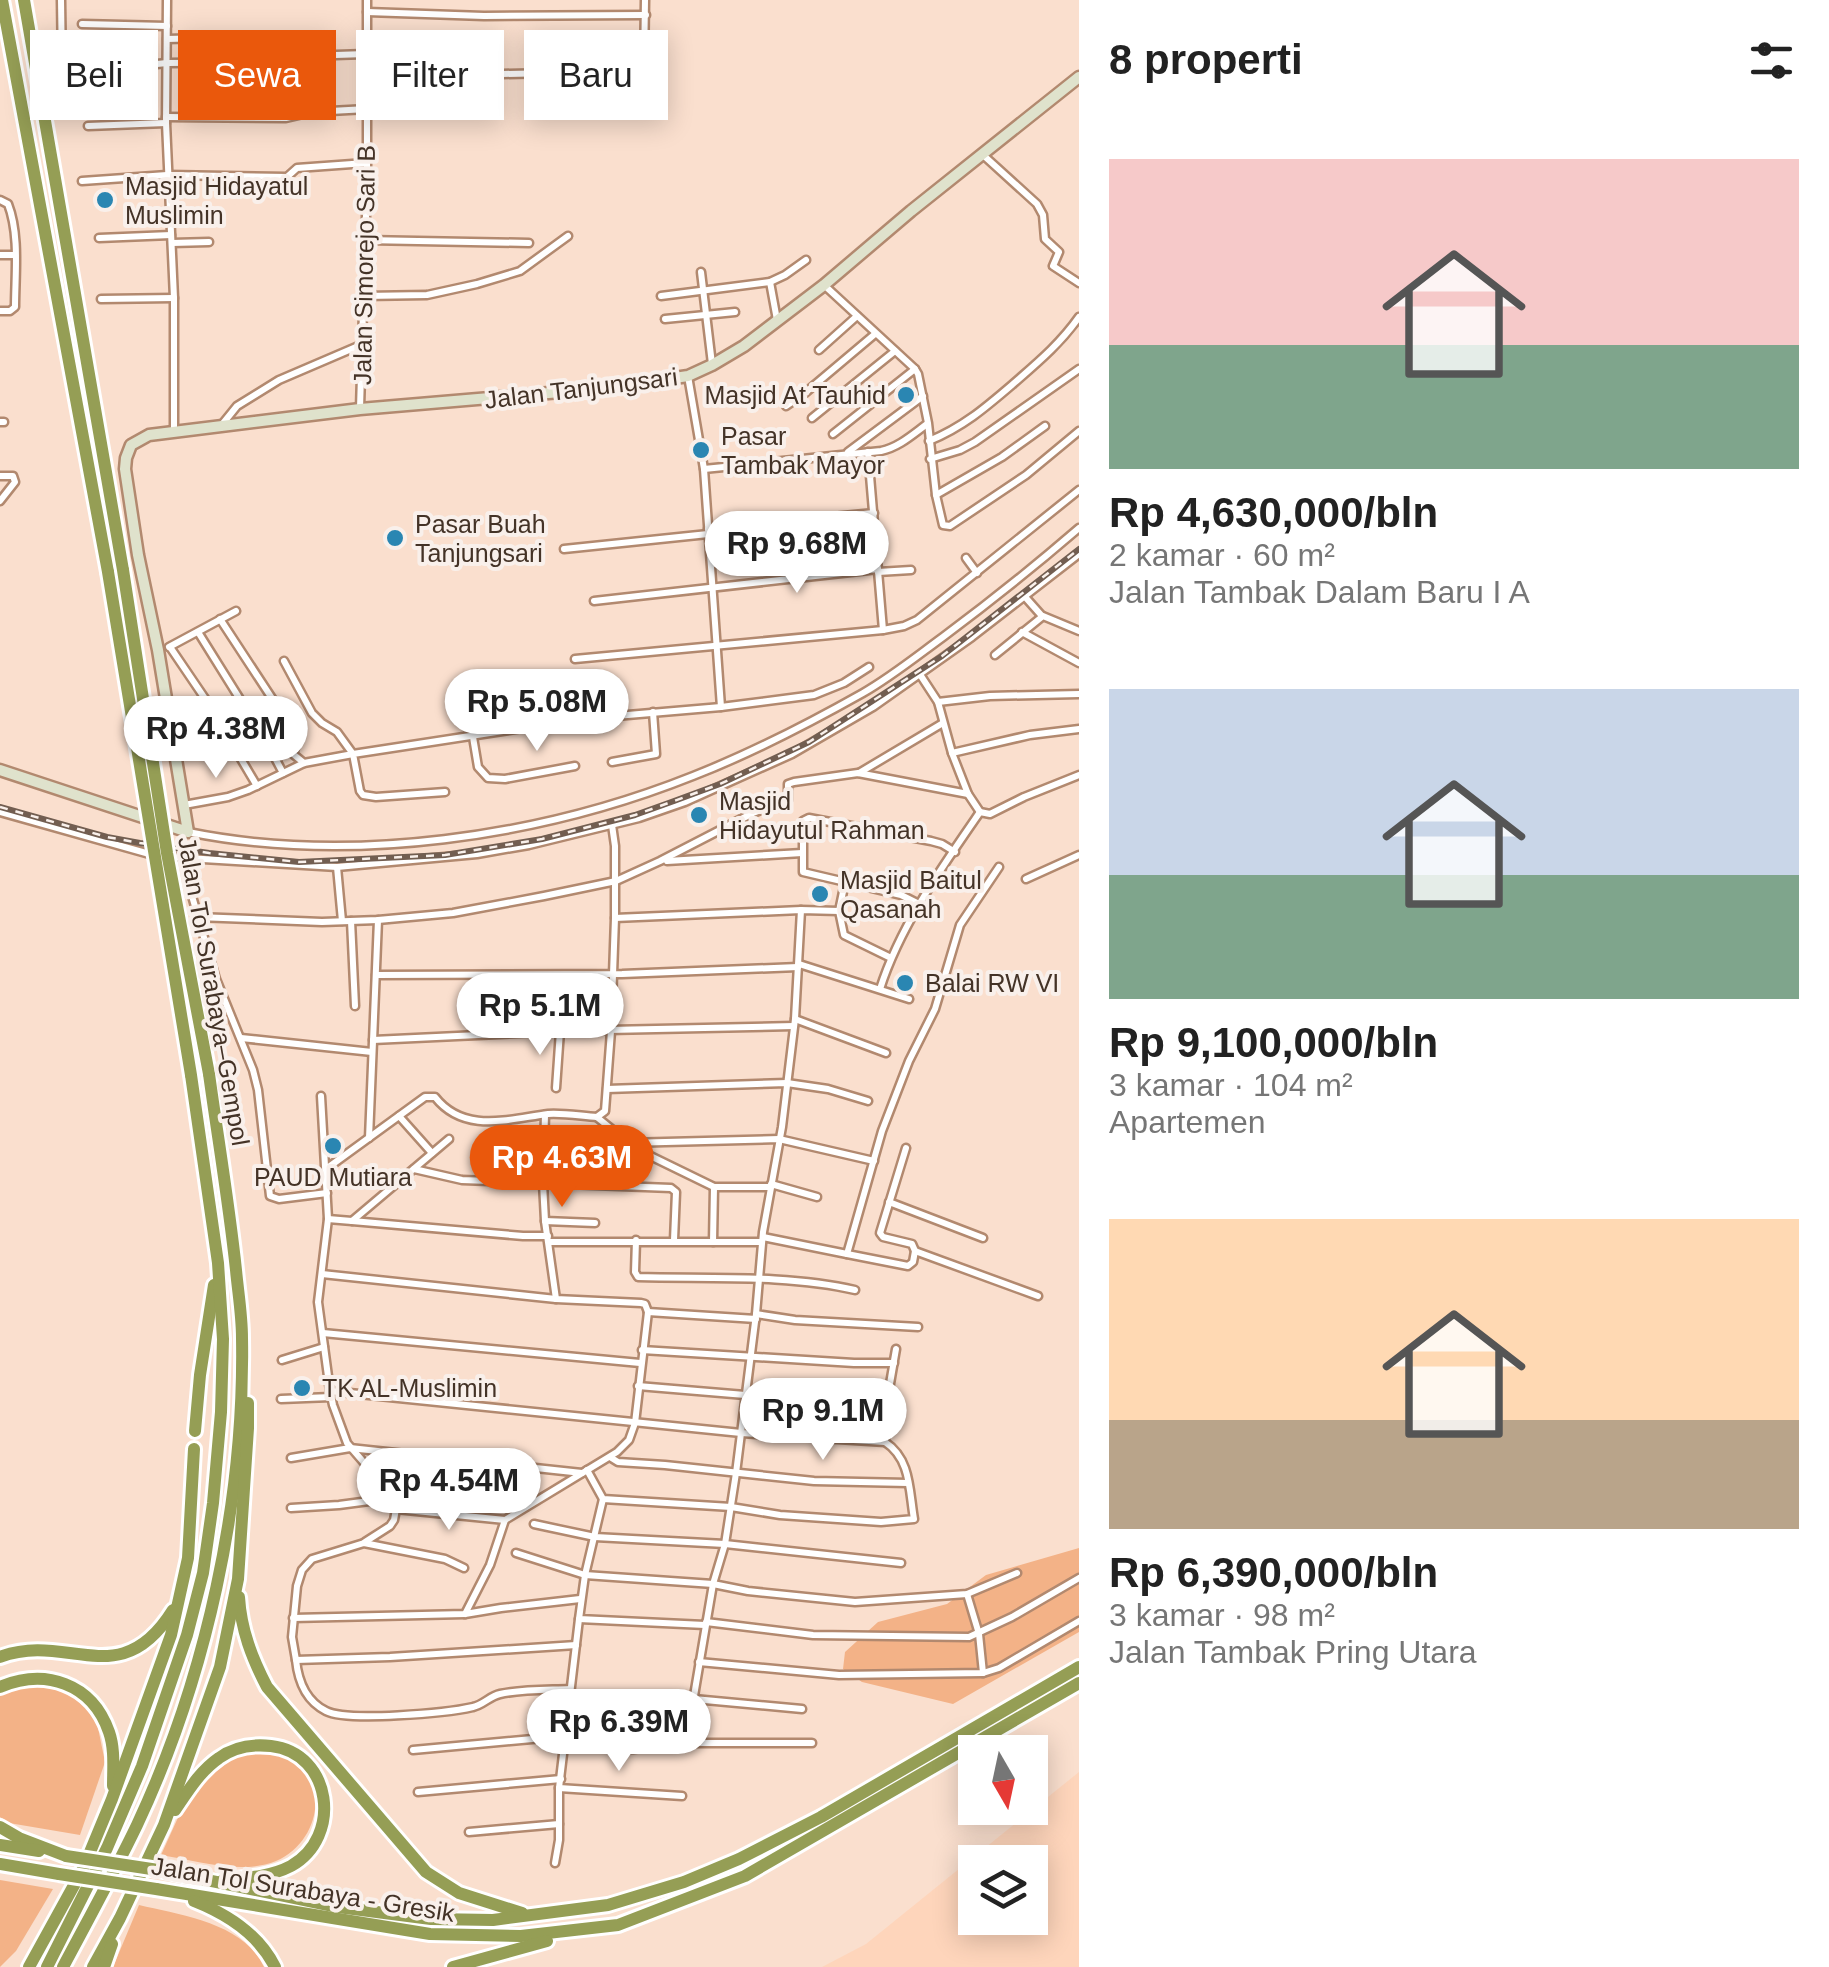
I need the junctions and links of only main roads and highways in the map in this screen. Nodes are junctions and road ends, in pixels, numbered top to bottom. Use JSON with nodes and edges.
{"nodes":[{"id":1,"x":2,"y":0,"type":"edge"},
{"id":2,"x":24,"y":0,"type":"edge"},
{"id":3,"x":1079,"y":77,"type":"edge"},
{"id":4,"x":116,"y":571,"type":"junction"},
{"id":5,"x":0,"y":770,"type":"edge"},
{"id":6,"x":218,"y":1263,"type":"junction"},
{"id":7,"x":242,"y":1336,"type":"junction"},
{"id":8,"x":195,"y":1431,"type":"dead end"},
{"id":9,"x":194,"y":1449,"type":"dead end"},
{"id":10,"x":238,"y":1579,"type":"junction"},
{"id":11,"x":181,"y":1596,"type":"junction"},
{"id":12,"x":0,"y":1657,"type":"edge"},
{"id":13,"x":1079,"y":1667,"type":"edge"},
{"id":14,"x":1079,"y":1684,"type":"edge"},
{"id":15,"x":0,"y":1687,"type":"edge"},
{"id":16,"x":112,"y":1799,"type":"junction"},
{"id":17,"x":164,"y":1826,"type":"junction"},
{"id":18,"x":0,"y":1827,"type":"edge"},
{"id":19,"x":0,"y":1845,"type":"edge"},
{"id":20,"x":66,"y":1856,"type":"junction"},
{"id":21,"x":0,"y":1866,"type":"edge"},
{"id":22,"x":211,"y":1881,"type":"junction"},
{"id":23,"x":161,"y":1890,"type":"junction"},
{"id":24,"x":533,"y":1914,"type":"junction"},
{"id":25,"x":120,"y":1918,"type":"junction"},
{"id":26,"x":618,"y":1925,"type":"junction"},
{"id":27,"x":26,"y":1967,"type":"edge"},
{"id":28,"x":47,"y":1967,"type":"edge"},
{"id":29,"x":64,"y":1967,"type":"edge"},
{"id":30,"x":93,"y":1967,"type":"edge"},
{"id":31,"x":104,"y":1967,"type":"edge"},
{"id":32,"x":275,"y":1967,"type":"edge"},
{"id":33,"x":453,"y":1967,"type":"edge"}],
"edges":[{"from":1,"to":4,"type":"highway","name":"Jalan Tol Surabaya–Gempol"},
{"from":2,"to":4,"type":"highway","name":"Jalan Tol Surabaya–Gempol"},
{"from":3,"to":5,"type":"main road","name":"Jalan Tanjungsari"},
{"from":4,"to":6,"type":"highway","name":"Jalan Tol Surabaya–Gempol","bridge":true},
{"from":4,"to":7,"type":"highway","name":"Jalan Tol Surabaya–Gempol","bridge":true},
{"from":6,"to":8,"type":"highway"},
{"from":6,"to":28,"type":"highway","name":"Jalan Tol Surabaya–Gempol"},
{"from":7,"to":10,"type":"highway"},
{"from":7,"to":29,"type":"highway","name":"Jalan Tol Surabaya–Gempol"},
{"from":9,"to":11,"type":"highway"},
{"from":10,"to":17,"type":"highway"},
{"from":10,"to":24,"type":"highway"},
{"from":11,"to":12,"type":"highway"},
{"from":11,"to":16,"type":"highway"},
{"from":13,"to":24,"type":"highway","name":"Jalan Tol Surabaya - Gresik"},
{"from":14,"to":26,"type":"highway","name":"Jalan Tol Surabaya - Gresik"},
{"from":15,"to":16,"type":"highway"},
{"from":16,"to":27,"type":"highway"},
{"from":17,"to":22,"type":"highway"},
{"from":17,"to":25,"type":"highway"},
{"from":18,"to":20,"type":"highway"},
{"from":19,"to":20,"type":"highway","name":"Jalan Tol Surabaya - Gresik"},
{"from":20,"to":22,"type":"highway","name":"Jalan Tol Surabaya - Gresik","bridge":true},
{"from":21,"to":23,"type":"highway","name":"Jalan Tol Surabaya - Gresik","bridge":true},
{"from":22,"to":24,"type":"highway","name":"Jalan Tol Surabaya - Gresik"},
{"from":23,"to":26,"type":"highway","name":"Jalan Tol Surabaya - Gresik"},
{"from":23,"to":32,"type":"highway"},
{"from":25,"to":30,"type":"highway"},
{"from":25,"to":31,"type":"highway"},
{"from":26,"to":33,"type":"highway"}]}
